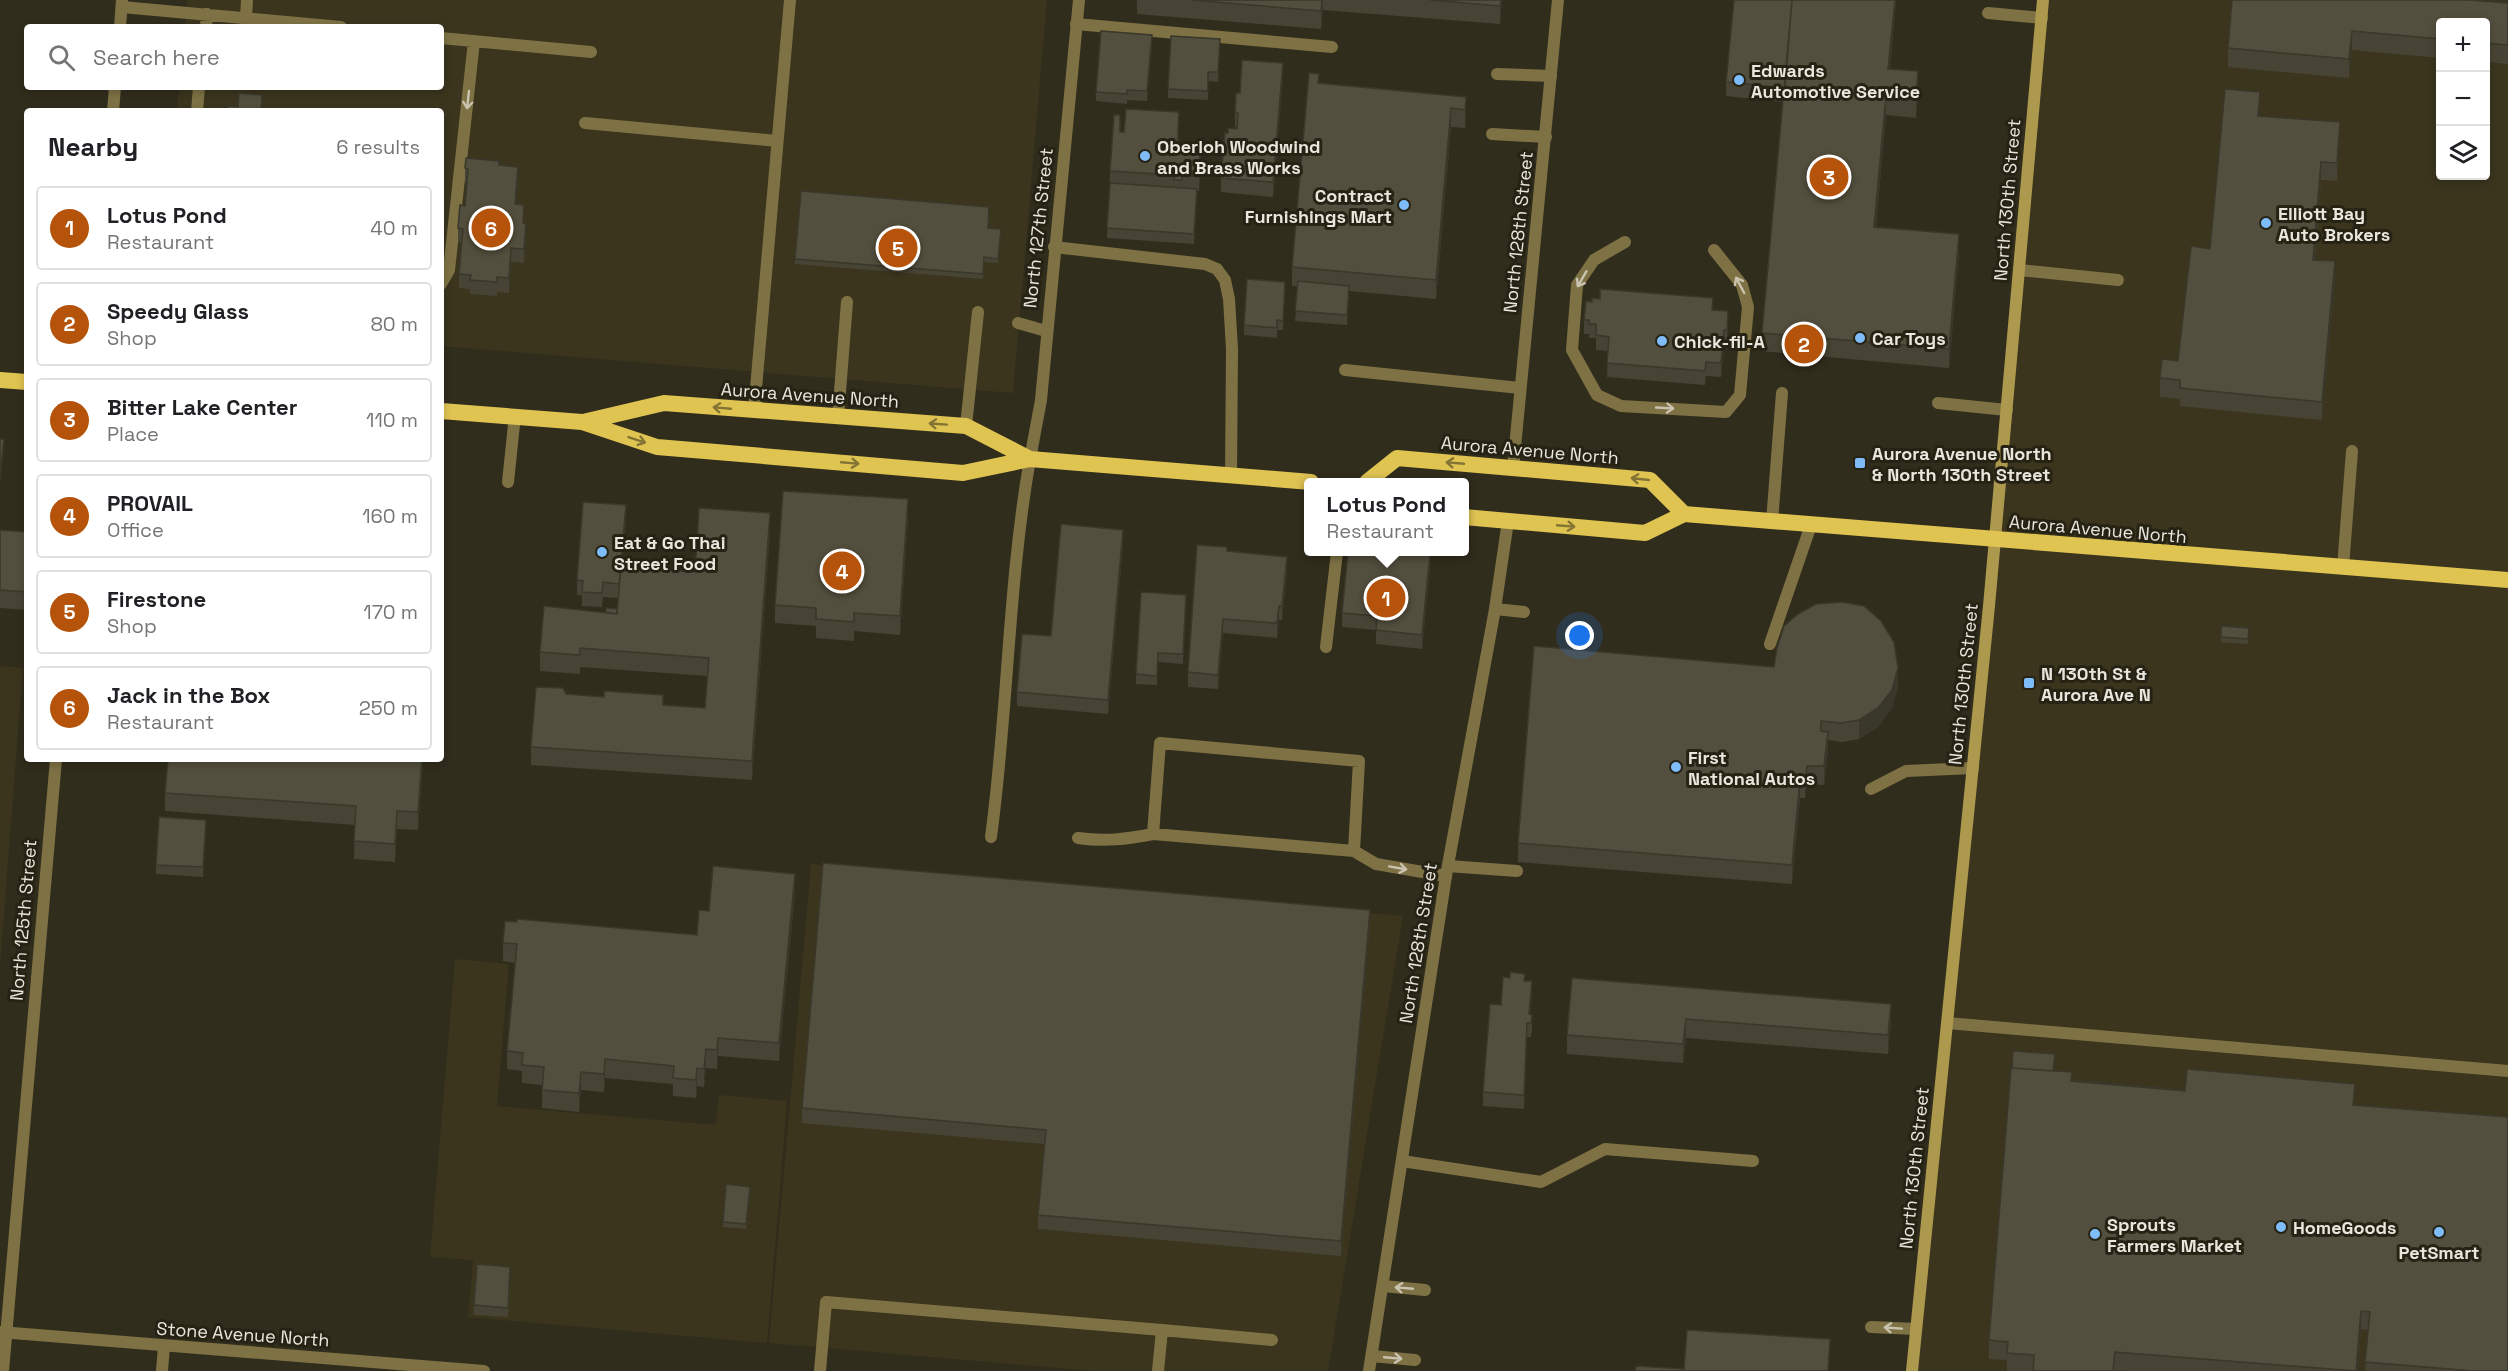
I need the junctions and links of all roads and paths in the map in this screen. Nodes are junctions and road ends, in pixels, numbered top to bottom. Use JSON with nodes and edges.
{"nodes":[{"id":1,"x":247,"y":0,"type":"edge"},
{"id":2,"x":790,"y":0,"type":"edge"},
{"id":3,"x":1079,"y":0,"type":"edge"},
{"id":4,"x":1558,"y":0,"type":"edge"},
{"id":5,"x":2043,"y":0,"type":"edge"},
{"id":6,"x":122,"y":4,"type":"edge"},
{"id":7,"x":1988,"y":13,"type":"dead end"},
{"id":8,"x":246,"y":18,"type":"junction"},
{"id":9,"x":2042,"y":18,"type":"junction"},
{"id":10,"x":206,"y":21,"type":"edge"},
{"id":11,"x":120,"y":24,"type":"edge"},
{"id":12,"x":309,"y":24,"type":"edge"},
{"id":13,"x":1076,"y":24,"type":"junction"},
{"id":14,"x":444,"y":38,"type":"edge"},
{"id":15,"x":474,"y":41,"type":"junction"},
{"id":16,"x":1332,"y":47,"type":"dead end"},
{"id":17,"x":591,"y":52,"type":"dead end"},
{"id":18,"x":1497,"y":74,"type":"dead end"},
{"id":19,"x":1551,"y":76,"type":"junction"},
{"id":20,"x":115,"y":90,"type":"edge"},
{"id":21,"x":199,"y":90,"type":"edge"},
{"id":22,"x":112,"y":108,"type":"edge"},
{"id":23,"x":197,"y":108,"type":"edge"},
{"id":24,"x":585,"y":123,"type":"dead end"},
{"id":25,"x":1492,"y":134,"type":"dead end"},
{"id":26,"x":1546,"y":136,"type":"junction"},
{"id":27,"x":777,"y":141,"type":"junction"},
{"id":28,"x":1625,"y":242,"type":"dead end"},
{"id":29,"x":1054,"y":247,"type":"junction"},
{"id":30,"x":1714,"y":250,"type":"dead end"},
{"id":31,"x":2019,"y":270,"type":"junction"},
{"id":32,"x":444,"y":279,"type":"edge"},
{"id":33,"x":2118,"y":280,"type":"dead end"},
{"id":34,"x":847,"y":302,"type":"dead end"},
{"id":35,"x":978,"y":312,"type":"dead end"},
{"id":36,"x":1018,"y":323,"type":"dead end"},
{"id":37,"x":1046,"y":331,"type":"junction"},
{"id":38,"x":1345,"y":370,"type":"dead end"},
{"id":39,"x":0,"y":380,"type":"edge"},
{"id":40,"x":24,"y":382,"type":"edge"},
{"id":41,"x":1520,"y":388,"type":"junction"},
{"id":42,"x":1782,"y":393,"type":"dead end"},
{"id":43,"x":1938,"y":403,"type":"dead end"},
{"id":44,"x":2007,"y":410,"type":"junction"},
{"id":45,"x":444,"y":411,"type":"edge"},
{"id":46,"x":754,"y":411,"type":"junction"},
{"id":47,"x":515,"y":415,"type":"junction"},
{"id":48,"x":838,"y":417,"type":"junction"},
{"id":49,"x":582,"y":422,"type":"junction"},
{"id":50,"x":966,"y":426,"type":"junction"},
{"id":51,"x":2352,"y":451,"type":"dead end"},
{"id":52,"x":1030,"y":459,"type":"junction"},
{"id":53,"x":1513,"y":468,"type":"junction"},
{"id":54,"x":1231,"y":476,"type":"junction"},
{"id":55,"x":1373,"y":478,"type":"edge"},
{"id":56,"x":508,"y":482,"type":"dead end"},
{"id":57,"x":1304,"y":482,"type":"edge"},
{"id":58,"x":1684,"y":514,"type":"junction"},
{"id":59,"x":1469,"y":517,"type":"edge"},
{"id":60,"x":1508,"y":521,"type":"junction"},
{"id":61,"x":1772,"y":522,"type":"junction"},
{"id":62,"x":1812,"y":525,"type":"junction"},
{"id":63,"x":1995,"y":540,"type":"junction"},
{"id":64,"x":1337,"y":556,"type":"edge"},
{"id":65,"x":2343,"y":567,"type":"junction"},
{"id":66,"x":2508,"y":580,"type":"edge"},
{"id":67,"x":1495,"y":609,"type":"junction"},
{"id":68,"x":1524,"y":612,"type":"dead end"},
{"id":69,"x":1770,"y":644,"type":"dead end"},
{"id":70,"x":1326,"y":647,"type":"dead end"},
{"id":71,"x":56,"y":762,"type":"edge"},
{"id":72,"x":1972,"y":768,"type":"junction"},
{"id":73,"x":1871,"y":789,"type":"dead end"},
{"id":74,"x":1153,"y":834,"type":"junction"},
{"id":75,"x":991,"y":837,"type":"dead end"},
{"id":76,"x":1078,"y":838,"type":"dead end"},
{"id":77,"x":1354,"y":851,"type":"junction"},
{"id":78,"x":1447,"y":871,"type":"junction"},
{"id":79,"x":1517,"y":871,"type":"edge"},
{"id":80,"x":1947,"y":1023,"type":"junction"},
{"id":81,"x":2508,"y":1071,"type":"edge"},
{"id":82,"x":1402,"y":1161,"type":"junction"},
{"id":83,"x":1753,"y":1161,"type":"dead end"},
{"id":84,"x":1383,"y":1286,"type":"junction"},
{"id":85,"x":1425,"y":1290,"type":"dead end"},
{"id":86,"x":1871,"y":1326,"type":"dead end"},
{"id":87,"x":1916,"y":1329,"type":"junction"},
{"id":88,"x":1162,"y":1330,"type":"junction"},
{"id":89,"x":3,"y":1333,"type":"edge"},
{"id":90,"x":1272,"y":1340,"type":"dead end"},
{"id":91,"x":164,"y":1346,"type":"junction"},
{"id":92,"x":1371,"y":1356,"type":"junction"},
{"id":93,"x":1414,"y":1360,"type":"dead end"},
{"id":94,"x":459,"y":1370,"type":"edge"},
{"id":95,"x":3,"y":1371,"type":"edge"},
{"id":96,"x":162,"y":1371,"type":"edge"},
{"id":97,"x":483,"y":1371,"type":"edge"},
{"id":98,"x":820,"y":1371,"type":"edge"},
{"id":99,"x":1158,"y":1371,"type":"edge"},
{"id":100,"x":1369,"y":1371,"type":"edge"},
{"id":101,"x":1912,"y":1371,"type":"edge"}],
"edges":[{"from":1,"to":8,"type":"street"},
{"from":2,"to":27,"type":"street"},
{"from":3,"to":13,"type":"street","name":"North 127th Street"},
{"from":4,"to":19,"type":"street","name":"North 128th Street"},
{"from":5,"to":9,"type":"main road","name":"North 130th Street"},
{"from":6,"to":10,"type":"street"},
{"from":6,"to":11,"type":"street"},
{"from":7,"to":9,"type":"street"},
{"from":8,"to":10,"type":"street"},
{"from":8,"to":12,"type":"street"},
{"from":9,"to":31,"type":"main road","name":"North 130th Street"},
{"from":13,"to":16,"type":"street"},
{"from":13,"to":29,"type":"street","name":"North 127th Street"},
{"from":14,"to":15,"type":"street"},
{"from":15,"to":17,"type":"street"},
{"from":15,"to":32,"type":"street","one_way":true},
{"from":18,"to":19,"type":"street"},
{"from":19,"to":26,"type":"street","name":"North 128th Street"},
{"from":20,"to":22,"type":"street"},
{"from":21,"to":23,"type":"street"},
{"from":24,"to":27,"type":"street"},
{"from":25,"to":26,"type":"street"},
{"from":26,"to":41,"type":"street","name":"North 128th Street"},
{"from":27,"to":46,"type":"street"},
{"from":28,"to":30,"type":"street","one_way":true},
{"from":29,"to":37,"type":"street","name":"North 127th Street"},
{"from":29,"to":54,"type":"street"},
{"from":31,"to":33,"type":"street"},
{"from":31,"to":44,"type":"main road","name":"North 130th Street"},
{"from":34,"to":48,"type":"street"},
{"from":35,"to":50,"type":"street"},
{"from":36,"to":37,"type":"street"},
{"from":37,"to":52,"type":"street","name":"North 127th Street"},
{"from":38,"to":41,"type":"street"},
{"from":39,"to":40,"type":"highway"},
{"from":41,"to":53,"type":"street","name":"North 128th Street"},
{"from":42,"to":61,"type":"street"},
{"from":43,"to":44,"type":"street"},
{"from":44,"to":63,"type":"main road","name":"North 130th Street"},
{"from":45,"to":47,"type":"highway","name":"Aurora Avenue North"},
{"from":46,"to":48,"type":"highway","name":"Aurora Avenue North"},
{"from":46,"to":49,"type":"highway","name":"Aurora Avenue North","one_way":true},
{"from":47,"to":49,"type":"highway","name":"Aurora Avenue North"},
{"from":47,"to":56,"type":"street"},
{"from":50,"to":48,"type":"highway","name":"Aurora Avenue North","one_way":true},
{"from":49,"to":52,"type":"highway","name":"Aurora Avenue North","one_way":true},
{"from":50,"to":52,"type":"highway","name":"Aurora Avenue North"},
{"from":51,"to":65,"type":"street"},
{"from":52,"to":54,"type":"highway","name":"Aurora Avenue North"},
{"from":52,"to":75,"type":"street","name":"North 127th Street"},
{"from":53,"to":55,"type":"highway","name":"Aurora Avenue North","one_way":true},
{"from":58,"to":53,"type":"highway","name":"Aurora Avenue North","one_way":true},
{"from":54,"to":57,"type":"highway","name":"Aurora Avenue North"},
{"from":60,"to":58,"type":"highway","one_way":true},
{"from":58,"to":61,"type":"highway","name":"Aurora Avenue North"},
{"from":59,"to":60,"type":"highway"},
{"from":60,"to":67,"type":"street","name":"North 128th Street"},
{"from":61,"to":62,"type":"highway","name":"Aurora Avenue North"},
{"from":62,"to":63,"type":"highway","name":"Aurora Avenue North"},
{"from":62,"to":69,"type":"street"},
{"from":63,"to":65,"type":"highway","name":"Aurora Avenue North"},
{"from":63,"to":72,"type":"main road","name":"North 130th Street"},
{"from":64,"to":70,"type":"street"},
{"from":65,"to":66,"type":"highway","name":"Aurora Avenue North"},
{"from":67,"to":68,"type":"street"},
{"from":67,"to":78,"type":"street","name":"North 128th Street"},
{"from":71,"to":89,"type":"street","name":"North 125th Street"},
{"from":72,"to":73,"type":"street"},
{"from":72,"to":80,"type":"main road","name":"North 130th Street"},
{"from":74,"to":76,"type":"street"},
{"from":74,"to":77,"type":"street"},
{"from":74,"to":77,"type":"street"},
{"from":77,"to":78,"type":"street","one_way":true},
{"from":78,"to":79,"type":"street"},
{"from":78,"to":82,"type":"street","name":"North 128th Street"},
{"from":80,"to":81,"type":"street"},
{"from":80,"to":87,"type":"main road","name":"North 130th Street"},
{"from":82,"to":83,"type":"street"},
{"from":82,"to":84,"type":"street","name":"North 128th Street"},
{"from":85,"to":84,"type":"street","one_way":true},
{"from":84,"to":92,"type":"street","name":"North 128th Street"},
{"from":87,"to":86,"type":"street","one_way":true},
{"from":87,"to":101,"type":"main road","name":"North 130th Street"},
{"from":88,"to":90,"type":"street"},
{"from":88,"to":98,"type":"street"},
{"from":88,"to":99,"type":"street"},
{"from":89,"to":91,"type":"street","name":"Stone Avenue North"},
{"from":89,"to":95,"type":"street","name":"North 125th Street"},
{"from":91,"to":94,"type":"street","name":"Stone Avenue North"},
{"from":91,"to":96,"type":"street"},
{"from":92,"to":93,"type":"street","one_way":true},
{"from":92,"to":100,"type":"street","name":"North 128th Street"},
{"from":94,"to":97,"type":"street","name":"Stone Avenue North"}]}
